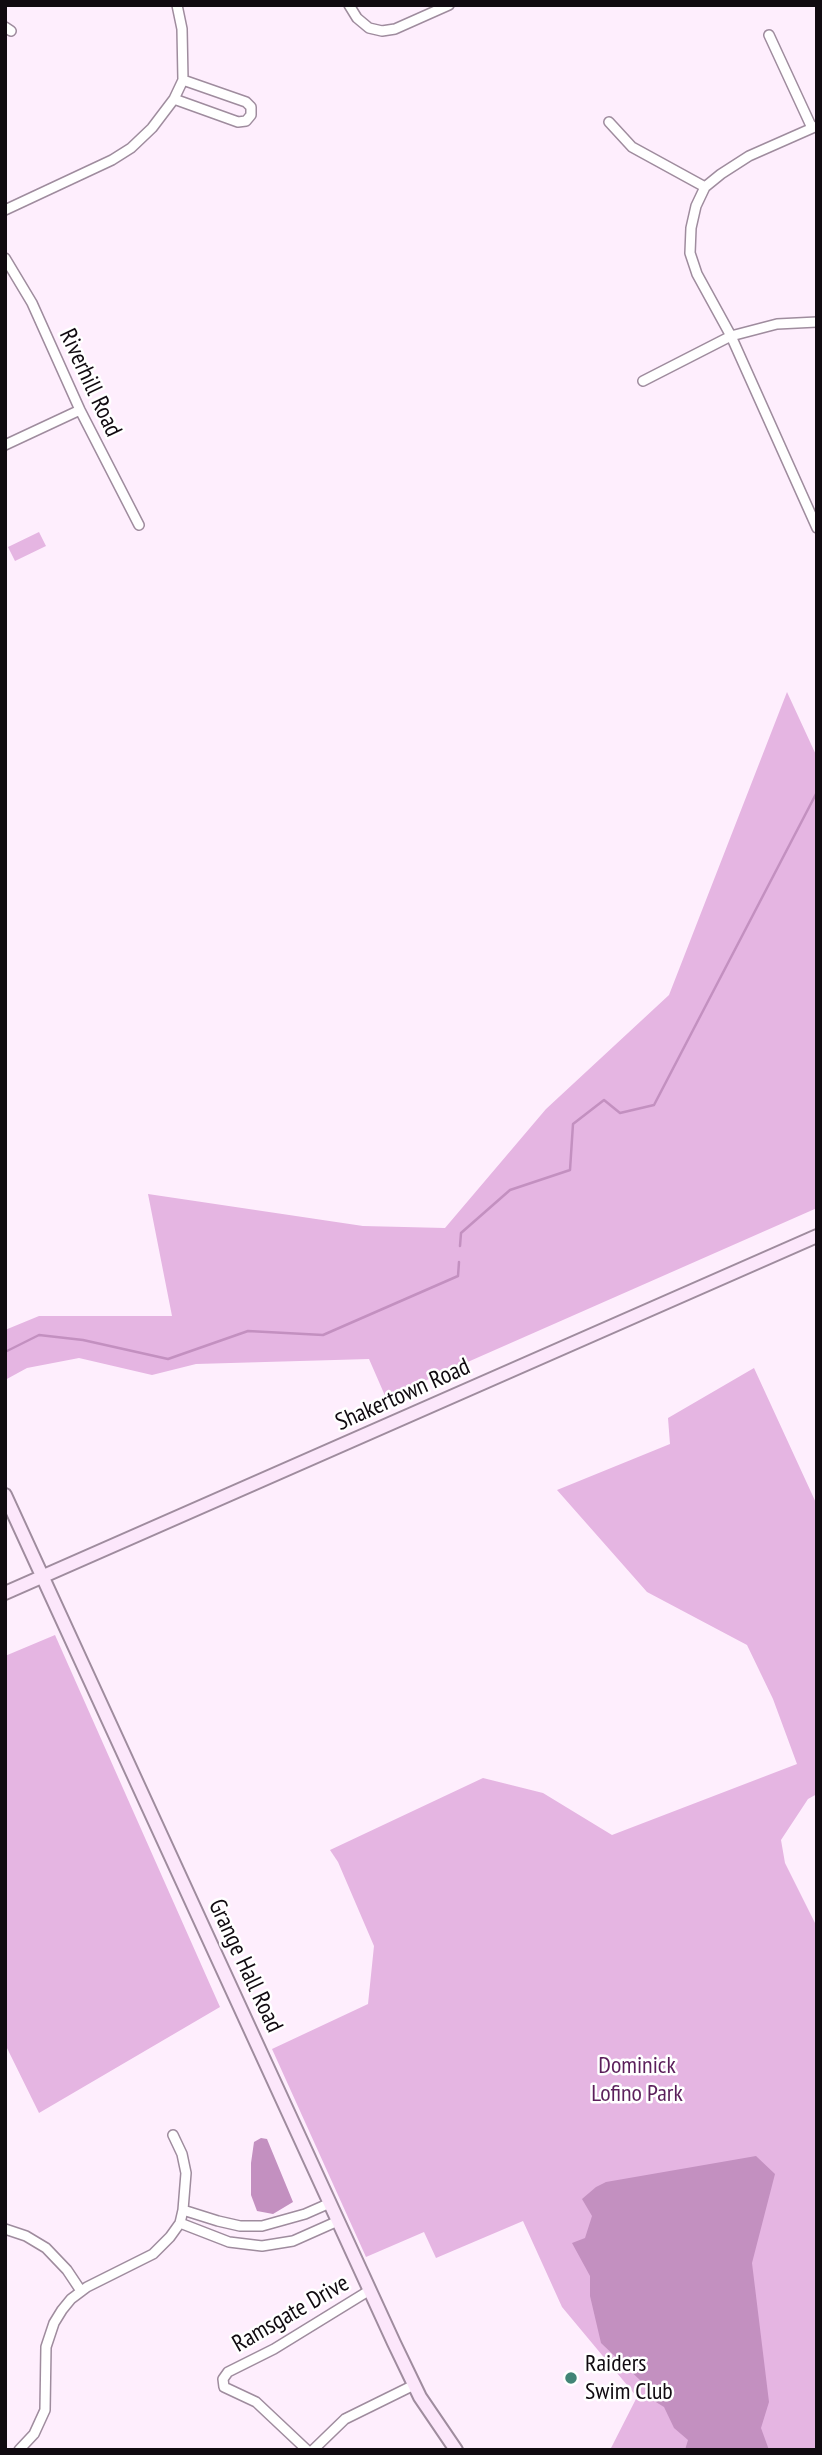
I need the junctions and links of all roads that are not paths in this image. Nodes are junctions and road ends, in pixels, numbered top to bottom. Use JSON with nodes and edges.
{"nodes":[{"id":1,"x":177,"y":5,"type":"edge"},
{"id":2,"x":349,"y":5,"type":"edge"},
{"id":3,"x":449,"y":5,"type":"edge"},
{"id":4,"x":769,"y":35,"type":"dead end"},
{"id":5,"x":183,"y":80,"type":"junction"},
{"id":6,"x":174,"y":99,"type":"junction"},
{"id":7,"x":609,"y":122,"type":"dead end"},
{"id":8,"x":814,"y":127,"type":"edge"},
{"id":9,"x":705,"y":187,"type":"junction"},
{"id":10,"x":5,"y":210,"type":"edge"},
{"id":11,"x":5,"y":258,"type":"edge"},
{"id":12,"x":817,"y":322,"type":"edge"},
{"id":13,"x":731,"y":336,"type":"junction"},
{"id":14,"x":643,"y":381,"type":"dead end"},
{"id":15,"x":80,"y":410,"type":"junction"},
{"id":16,"x":5,"y":445,"type":"edge"},
{"id":17,"x":139,"y":526,"type":"dead end"},
{"id":18,"x":817,"y":528,"type":"edge"},
{"id":19,"x":817,"y":1236,"type":"edge"},
{"id":20,"x":5,"y":1495,"type":"edge"},
{"id":21,"x":43,"y":1576,"type":"junction"},
{"id":22,"x":5,"y":1593,"type":"edge"},
{"id":23,"x":173,"y":2135,"type":"dead end"},
{"id":24,"x":330,"y":2203,"type":"junction"},
{"id":25,"x":183,"y":2210,"type":"junction"},
{"id":26,"x":338,"y":2221,"type":"junction"},
{"id":27,"x":180,"y":2223,"type":"junction"},
{"id":28,"x":5,"y":2229,"type":"edge"},
{"id":29,"x":370,"y":2290,"type":"junction"},
{"id":30,"x":82,"y":2291,"type":"junction"},
{"id":31,"x":414,"y":2385,"type":"junction"},
{"id":32,"x":19,"y":2450,"type":"edge"},
{"id":33,"x":307,"y":2450,"type":"edge"},
{"id":34,"x":313,"y":2450,"type":"edge"},
{"id":35,"x":456,"y":2450,"type":"edge"}],
"edges":[{"from":1,"to":5,"type":"street"},
{"from":2,"to":3,"type":"street"},
{"from":4,"to":8,"type":"street"},
{"from":5,"to":6,"type":"street"},
{"from":5,"to":6,"type":"street"},
{"from":6,"to":10,"type":"street"},
{"from":7,"to":9,"type":"street"},
{"from":8,"to":9,"type":"street"},
{"from":9,"to":13,"type":"street"},
{"from":11,"to":15,"type":"street","name":"Riverhill Road"},
{"from":12,"to":13,"type":"street"},
{"from":13,"to":14,"type":"street"},
{"from":13,"to":18,"type":"street"},
{"from":15,"to":16,"type":"street"},
{"from":15,"to":17,"type":"street","name":"Riverhill Road"},
{"from":19,"to":21,"type":"street","name":"Shakertown Road"},
{"from":20,"to":21,"type":"street","name":"Grange Hall Road"},
{"from":21,"to":22,"type":"street","name":"Shakertown Road"},
{"from":21,"to":24,"type":"street","name":"Grange Hall Road"},
{"from":23,"to":25,"type":"street"},
{"from":24,"to":25,"type":"street"},
{"from":24,"to":26,"type":"street","name":"Grange Hall Road"},
{"from":25,"to":27,"type":"street"},
{"from":26,"to":27,"type":"street"},
{"from":26,"to":29,"type":"street","name":"Grange Hall Road"},
{"from":27,"to":30,"type":"street"},
{"from":28,"to":30,"type":"street"},
{"from":29,"to":31,"type":"street","name":"Grange Hall Road"},
{"from":29,"to":33,"type":"street","name":"Ramsgate Drive"},
{"from":30,"to":32,"type":"street"},
{"from":31,"to":34,"type":"street"},
{"from":31,"to":35,"type":"street","name":"Grange Hall Road"}]}
